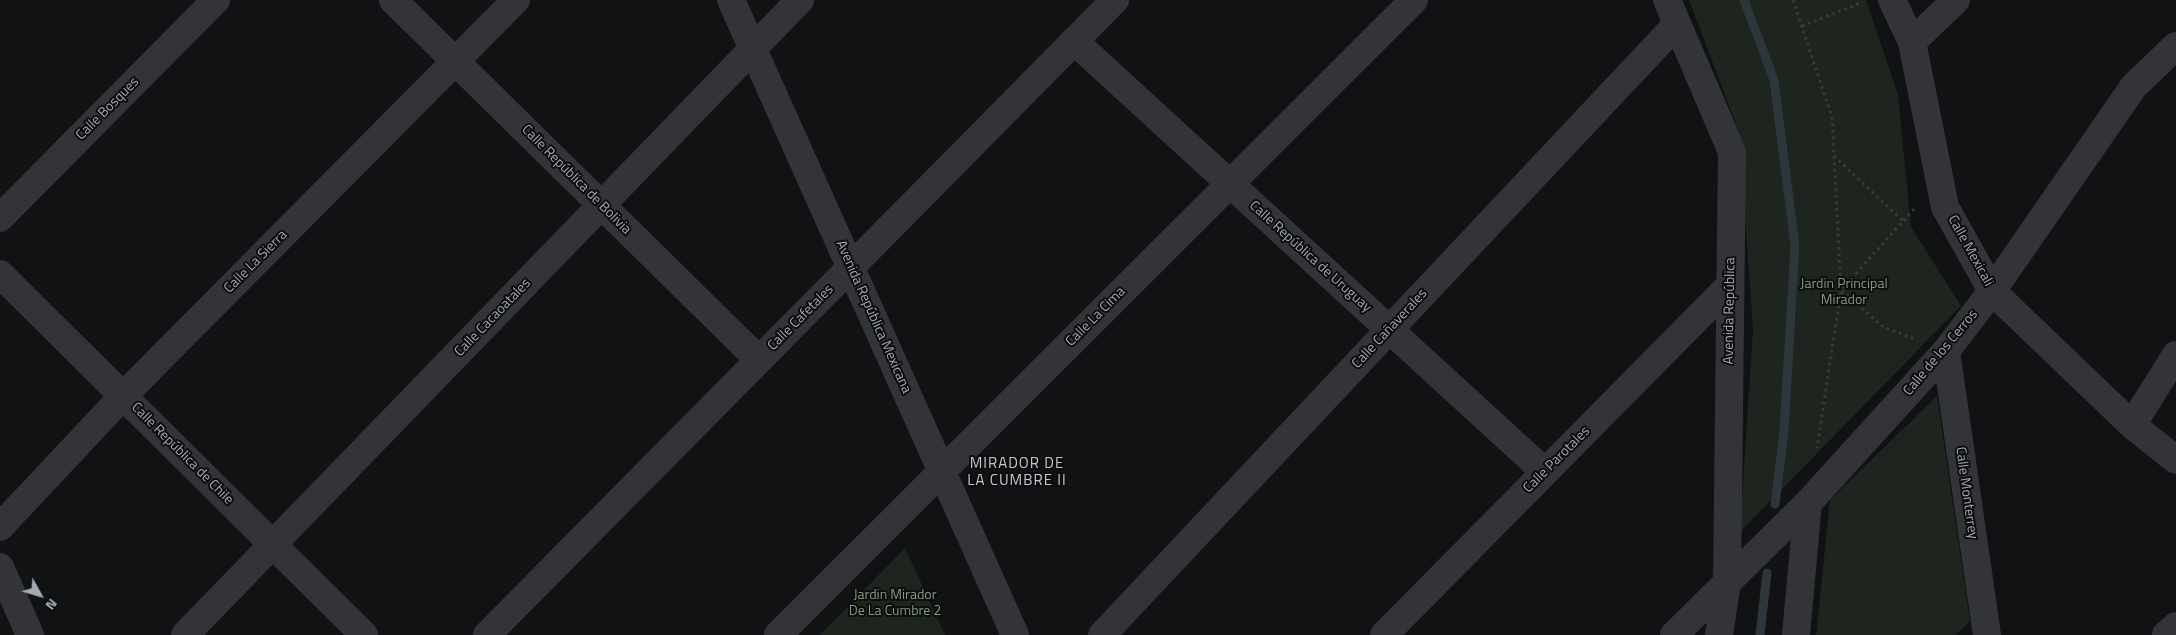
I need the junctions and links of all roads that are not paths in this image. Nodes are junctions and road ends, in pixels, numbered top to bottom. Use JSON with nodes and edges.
{"nodes":[{"id":1,"x":216,"y":0,"type":"edge"},
{"id":2,"x":393,"y":0,"type":"edge"},
{"id":3,"x":516,"y":0,"type":"edge"},
{"id":4,"x":731,"y":0,"type":"edge"},
{"id":5,"x":800,"y":0,"type":"edge"},
{"id":6,"x":1115,"y":0,"type":"edge"},
{"id":7,"x":1414,"y":0,"type":"edge"},
{"id":8,"x":1892,"y":0,"type":"edge"},
{"id":9,"x":1956,"y":0,"type":"edge"},
{"id":10,"x":1672,"y":12,"type":"edge"},
{"id":11,"x":1074,"y":42,"type":"junction"},
{"id":12,"x":1912,"y":42,"type":"junction"},
{"id":13,"x":2176,"y":46,"type":"edge"},
{"id":14,"x":753,"y":49,"type":"junction"},
{"id":15,"x":455,"y":61,"type":"junction"},
{"id":16,"x":1230,"y":184,"type":"junction"},
{"id":17,"x":602,"y":206,"type":"junction"},
{"id":18,"x":0,"y":218,"type":"edge"},
{"id":19,"x":851,"y":267,"type":"junction"},
{"id":20,"x":0,"y":274,"type":"edge"},
{"id":21,"x":1730,"y":285,"type":"junction"},
{"id":22,"x":1992,"y":291,"type":"junction"},
{"id":23,"x":1389,"y":330,"type":"junction"},
{"id":24,"x":1946,"y":351,"type":"junction"},
{"id":25,"x":2176,"y":355,"type":"edge"},
{"id":26,"x":759,"y":360,"type":"junction"},
{"id":27,"x":123,"y":396,"type":"junction"},
{"id":28,"x":2132,"y":425,"type":"junction"},
{"id":29,"x":2176,"y":460,"type":"edge"},
{"id":30,"x":942,"y":471,"type":"junction"},
{"id":31,"x":1545,"y":472,"type":"junction"},
{"id":32,"x":1808,"y":503,"type":"junction"},
{"id":33,"x":0,"y":526,"type":"edge"},
{"id":34,"x":272,"y":544,"type":"junction"},
{"id":35,"x":0,"y":568,"type":"edge"},
{"id":36,"x":1726,"y":582,"type":"junction"},
{"id":37,"x":2176,"y":626,"type":"edge"},
{"id":38,"x":1983,"y":632,"type":"edge"},
{"id":39,"x":30,"y":635,"type":"edge"},
{"id":40,"x":185,"y":635,"type":"edge"},
{"id":41,"x":364,"y":635,"type":"edge"},
{"id":42,"x":487,"y":635,"type":"edge"},
{"id":43,"x":778,"y":635,"type":"edge"},
{"id":44,"x":1014,"y":635,"type":"edge"},
{"id":45,"x":1102,"y":635,"type":"edge"},
{"id":46,"x":1384,"y":635,"type":"edge"},
{"id":47,"x":1674,"y":635,"type":"edge"},
{"id":48,"x":1719,"y":635,"type":"edge"},
{"id":49,"x":1796,"y":635,"type":"edge"},
{"id":50,"x":2166,"y":635,"type":"edge"}],
"edges":[{"from":1,"to":18,"type":"street","name":"Calle Bosques"},
{"from":2,"to":15,"type":"street","name":"Calle República de Bolivia"},
{"from":3,"to":15,"type":"street","name":"Calle La Sierra"},
{"from":4,"to":14,"type":"street","name":"Avenida República Mexicana"},
{"from":5,"to":14,"type":"street","name":"Calle Cacaoatales"},
{"from":6,"to":11,"type":"street","name":"Calle Cafetales"},
{"from":7,"to":16,"type":"street","name":"Calle La Cima"},
{"from":8,"to":12,"type":"street","name":"Calle Mexicali"},
{"from":9,"to":12,"type":"street"},
{"from":10,"to":21,"type":"street","name":"Avenida República"},
{"from":10,"to":23,"type":"street","name":"Calle Cañaverales"},
{"from":11,"to":16,"type":"street","name":"Calle República de Uruguay"},
{"from":11,"to":19,"type":"street","name":"Calle Cafetales"},
{"from":12,"to":22,"type":"street","name":"Calle Mexicali"},
{"from":13,"to":22,"type":"street","name":"Calle de los Cerros"},
{"from":14,"to":17,"type":"street","name":"Calle Cacaoatales"},
{"from":14,"to":19,"type":"street","name":"Avenida República Mexicana"},
{"from":15,"to":17,"type":"street","name":"Calle República de Bolivia"},
{"from":15,"to":27,"type":"street","name":"Calle La Sierra"},
{"from":16,"to":23,"type":"street","name":"Calle República de Uruguay"},
{"from":16,"to":30,"type":"street","name":"Calle La Cima"},
{"from":17,"to":26,"type":"street","name":"Calle República de Bolivia"},
{"from":17,"to":34,"type":"street","name":"Calle Cacaoatales"},
{"from":19,"to":26,"type":"street","name":"Calle Cafetales"},
{"from":19,"to":30,"type":"street","name":"Avenida República Mexicana"},
{"from":20,"to":27,"type":"street","name":"Calle República de Chile"},
{"from":21,"to":31,"type":"street","name":"Calle Parotales"},
{"from":21,"to":36,"type":"street","name":"Avenida República"},
{"from":22,"to":24,"type":"street","name":"Calle de los Cerros"},
{"from":22,"to":28,"type":"street","name":"Calle Mexicali"},
{"from":23,"to":31,"type":"street","name":"Calle República de Uruguay"},
{"from":23,"to":45,"type":"street","name":"Calle Cañaverales"},
{"from":24,"to":32,"type":"street","name":"Calle de los Cerros"},
{"from":24,"to":38,"type":"street","name":"Calle Monterrey"},
{"from":25,"to":28,"type":"street"},
{"from":26,"to":42,"type":"street","name":"Calle Cafetales"},
{"from":27,"to":33,"type":"street","name":"Calle La Sierra"},
{"from":27,"to":34,"type":"street","name":"Calle República de Chile"},
{"from":28,"to":29,"type":"street","name":"Calle Mexicali"},
{"from":30,"to":43,"type":"street","name":"Calle La Cima"},
{"from":30,"to":44,"type":"street","name":"Avenida República Mexicana"},
{"from":31,"to":46,"type":"street","name":"Calle Parotales"},
{"from":32,"to":36,"type":"street","name":"Calle de los Cerros"},
{"from":32,"to":49,"type":"street"},
{"from":34,"to":40,"type":"street","name":"Calle Cacaoatales"},
{"from":34,"to":41,"type":"street","name":"Calle República de Chile"},
{"from":35,"to":39,"type":"street"},
{"from":36,"to":47,"type":"street","name":"Calle de los Cerros"},
{"from":36,"to":48,"type":"street","name":"Avenida República"},
{"from":37,"to":50,"type":"street"}]}
